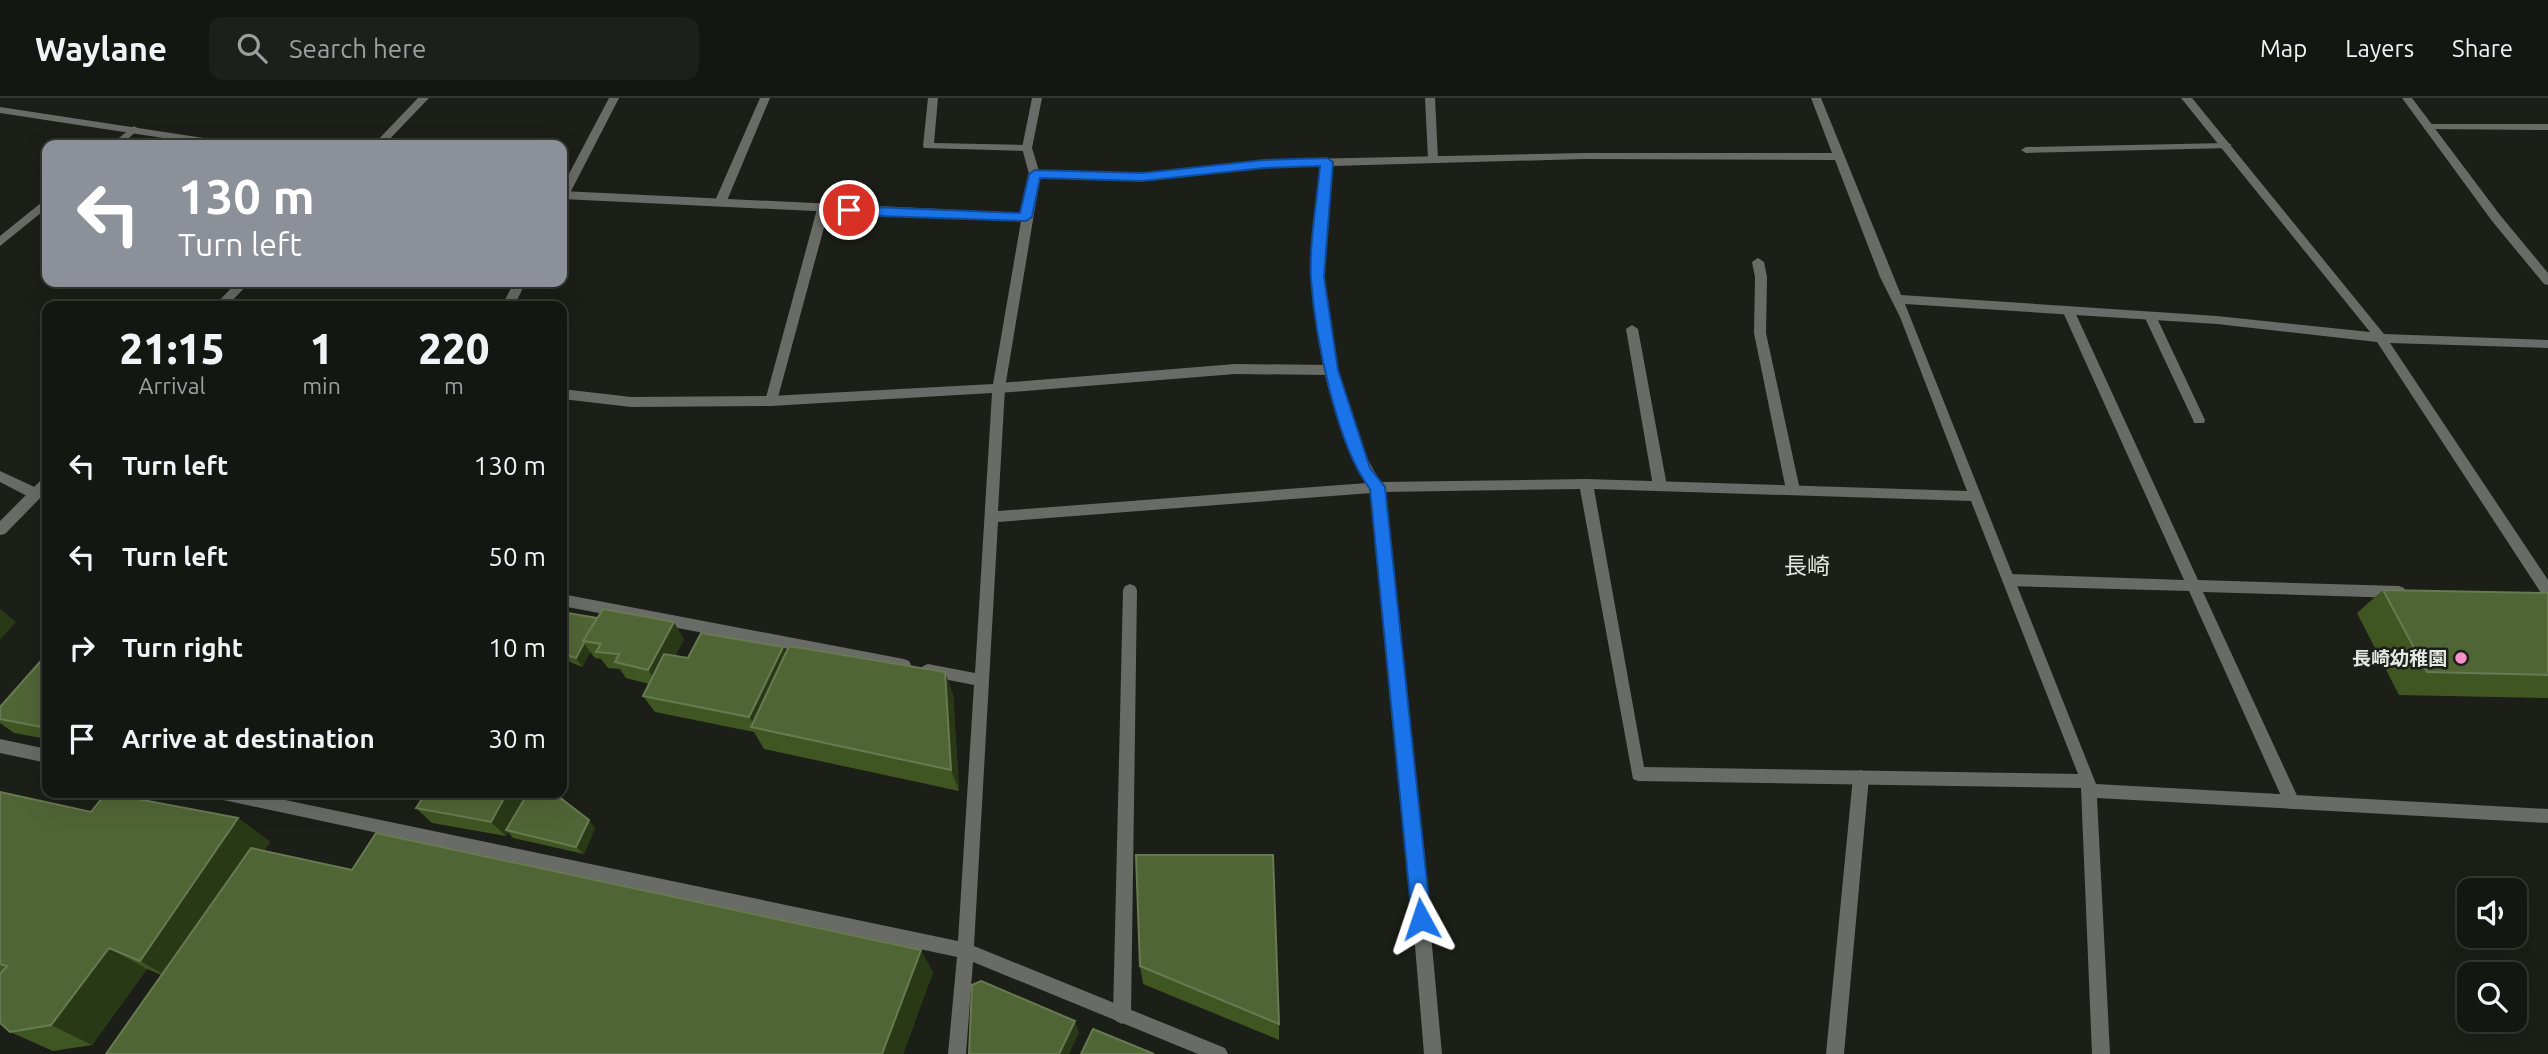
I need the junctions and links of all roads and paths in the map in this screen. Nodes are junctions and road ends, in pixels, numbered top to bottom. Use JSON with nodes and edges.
{"nodes":[{"id":1,"x":424,"y":98,"type":"edge"},
{"id":2,"x":614,"y":98,"type":"edge"},
{"id":3,"x":765,"y":98,"type":"edge"},
{"id":4,"x":933,"y":98,"type":"edge"},
{"id":5,"x":1037,"y":98,"type":"edge"},
{"id":6,"x":1430,"y":98,"type":"edge"},
{"id":7,"x":1816,"y":98,"type":"edge"},
{"id":8,"x":2186,"y":98,"type":"edge"},
{"id":9,"x":2407,"y":98,"type":"edge"},
{"id":10,"x":0,"y":110,"type":"edge"},
{"id":11,"x":2428,"y":127,"type":"junction"},
{"id":12,"x":2548,"y":127,"type":"edge"},
{"id":13,"x":134,"y":129,"type":"junction"},
{"id":14,"x":121,"y":140,"type":"edge"},
{"id":15,"x":200,"y":140,"type":"edge"},
{"id":16,"x":383,"y":140,"type":"edge"},
{"id":17,"x":2227,"y":146,"type":"junction"},
{"id":18,"x":1027,"y":148,"type":"junction"},
{"id":19,"x":2025,"y":150,"type":"dead end"},
{"id":20,"x":1839,"y":157,"type":"junction"},
{"id":21,"x":1433,"y":159,"type":"junction"},
{"id":22,"x":1327,"y":162,"type":"junction"},
{"id":23,"x":1035,"y":174,"type":"junction"},
{"id":24,"x":567,"y":186,"type":"edge"},
{"id":25,"x":567,"y":195,"type":"edge"},
{"id":26,"x":720,"y":203,"type":"junction"},
{"id":27,"x":42,"y":206,"type":"edge"},
{"id":28,"x":823,"y":209,"type":"junction"},
{"id":29,"x":1026,"y":217,"type":"junction"},
{"id":30,"x":0,"y":242,"type":"edge"},
{"id":31,"x":1758,"y":262,"type":"dead end"},
{"id":32,"x":2548,"y":281,"type":"edge"},
{"id":33,"x":239,"y":287,"type":"edge"},
{"id":34,"x":1897,"y":299,"type":"junction"},
{"id":35,"x":225,"y":301,"type":"edge"},
{"id":36,"x":2068,"y":310,"type":"junction"},
{"id":37,"x":2150,"y":316,"type":"junction"},
{"id":38,"x":1632,"y":329,"type":"dead end"},
{"id":39,"x":2381,"y":338,"type":"junction"},
{"id":40,"x":2548,"y":344,"type":"edge"},
{"id":41,"x":1331,"y":370,"type":"junction"},
{"id":42,"x":999,"y":388,"type":"junction"},
{"id":43,"x":567,"y":395,"type":"edge"},
{"id":44,"x":771,"y":401,"type":"junction"},
{"id":45,"x":2199,"y":419,"type":"dead end"},
{"id":46,"x":0,"y":476,"type":"edge"},
{"id":47,"x":1586,"y":484,"type":"junction"},
{"id":48,"x":1660,"y":486,"type":"junction"},
{"id":49,"x":1377,"y":487,"type":"junction"},
{"id":50,"x":1793,"y":490,"type":"junction"},
{"id":51,"x":1976,"y":496,"type":"junction"},
{"id":52,"x":38,"y":499,"type":"edge"},
{"id":53,"x":991,"y":517,"type":"junction"},
{"id":54,"x":0,"y":530,"type":"edge"},
{"id":55,"x":2542,"y":573,"type":"edge"},
{"id":56,"x":2009,"y":580,"type":"junction"},
{"id":57,"x":2191,"y":586,"type":"junction"},
{"id":58,"x":1130,"y":590,"type":"dead end"},
{"id":59,"x":2413,"y":592,"type":"edge"},
{"id":60,"x":2544,"y":595,"type":"edge"},
{"id":61,"x":567,"y":601,"type":"edge"},
{"id":62,"x":981,"y":680,"type":"junction"},
{"id":63,"x":0,"y":746,"type":"edge"},
{"id":64,"x":42,"y":755,"type":"edge"},
{"id":65,"x":1861,"y":777,"type":"junction"},
{"id":66,"x":2088,"y":786,"type":"junction"},
{"id":67,"x":244,"y":798,"type":"edge"},
{"id":68,"x":2292,"y":802,"type":"junction"},
{"id":69,"x":2548,"y":816,"type":"edge"},
{"id":70,"x":964,"y":950,"type":"junction"},
{"id":71,"x":1122,"y":1015,"type":"junction"},
{"id":72,"x":957,"y":1054,"type":"edge"},
{"id":73,"x":1219,"y":1054,"type":"edge"},
{"id":74,"x":1433,"y":1054,"type":"edge"},
{"id":75,"x":1835,"y":1054,"type":"edge"},
{"id":76,"x":2101,"y":1054,"type":"edge"}],
"edges":[{"from":1,"to":16,"type":"street"},
{"from":2,"to":24,"type":"street"},
{"from":3,"to":26,"type":"street"},
{"from":4,"to":18,"type":"street"},
{"from":5,"to":18,"type":"street"},
{"from":6,"to":21,"type":"street"},
{"from":7,"to":20,"type":"street"},
{"from":8,"to":17,"type":"street"},
{"from":9,"to":11,"type":"street"},
{"from":10,"to":13,"type":"street"},
{"from":11,"to":12,"type":"street"},
{"from":11,"to":32,"type":"street"},
{"from":13,"to":14,"type":"street"},
{"from":13,"to":15,"type":"street"},
{"from":17,"to":19,"type":"street"},
{"from":17,"to":39,"type":"street"},
{"from":18,"to":23,"type":"street"},
{"from":20,"to":21,"type":"street"},
{"from":20,"to":34,"type":"street"},
{"from":21,"to":22,"type":"street"},
{"from":22,"to":23,"type":"street"},
{"from":22,"to":41,"type":"street"},
{"from":23,"to":29,"type":"street"},
{"from":25,"to":26,"type":"street"},
{"from":26,"to":28,"type":"street"},
{"from":27,"to":30,"type":"street"},
{"from":28,"to":29,"type":"street"},
{"from":28,"to":44,"type":"street"},
{"from":29,"to":42,"type":"street"},
{"from":31,"to":50,"type":"street"},
{"from":33,"to":35,"type":"street"},
{"from":34,"to":36,"type":"street"},
{"from":34,"to":51,"type":"street"},
{"from":36,"to":37,"type":"street"},
{"from":36,"to":57,"type":"street"},
{"from":37,"to":39,"type":"street"},
{"from":37,"to":45,"type":"street"},
{"from":38,"to":48,"type":"street"},
{"from":39,"to":40,"type":"street"},
{"from":39,"to":55,"type":"street"},
{"from":41,"to":42,"type":"street"},
{"from":41,"to":49,"type":"street"},
{"from":42,"to":44,"type":"street"},
{"from":42,"to":53,"type":"street"},
{"from":43,"to":44,"type":"street"},
{"from":46,"to":52,"type":"street"},
{"from":47,"to":48,"type":"street"},
{"from":47,"to":49,"type":"street"},
{"from":47,"to":65,"type":"street"},
{"from":48,"to":50,"type":"street"},
{"from":49,"to":53,"type":"street"},
{"from":49,"to":74,"type":"street"},
{"from":50,"to":51,"type":"street"},
{"from":51,"to":56,"type":"street"},
{"from":52,"to":54,"type":"street"},
{"from":53,"to":62,"type":"street"},
{"from":55,"to":60,"type":"street"},
{"from":56,"to":57,"type":"street"},
{"from":56,"to":66,"type":"street"},
{"from":57,"to":59,"type":"street"},
{"from":57,"to":68,"type":"street"},
{"from":58,"to":71,"type":"street"},
{"from":61,"to":62,"type":"street"},
{"from":62,"to":70,"type":"street"},
{"from":63,"to":64,"type":"street"},
{"from":65,"to":66,"type":"street"},
{"from":65,"to":75,"type":"street"},
{"from":66,"to":68,"type":"street"},
{"from":66,"to":76,"type":"street"},
{"from":67,"to":70,"type":"street"},
{"from":68,"to":69,"type":"street"},
{"from":70,"to":71,"type":"street"},
{"from":70,"to":72,"type":"street"},
{"from":71,"to":73,"type":"street"}]}
